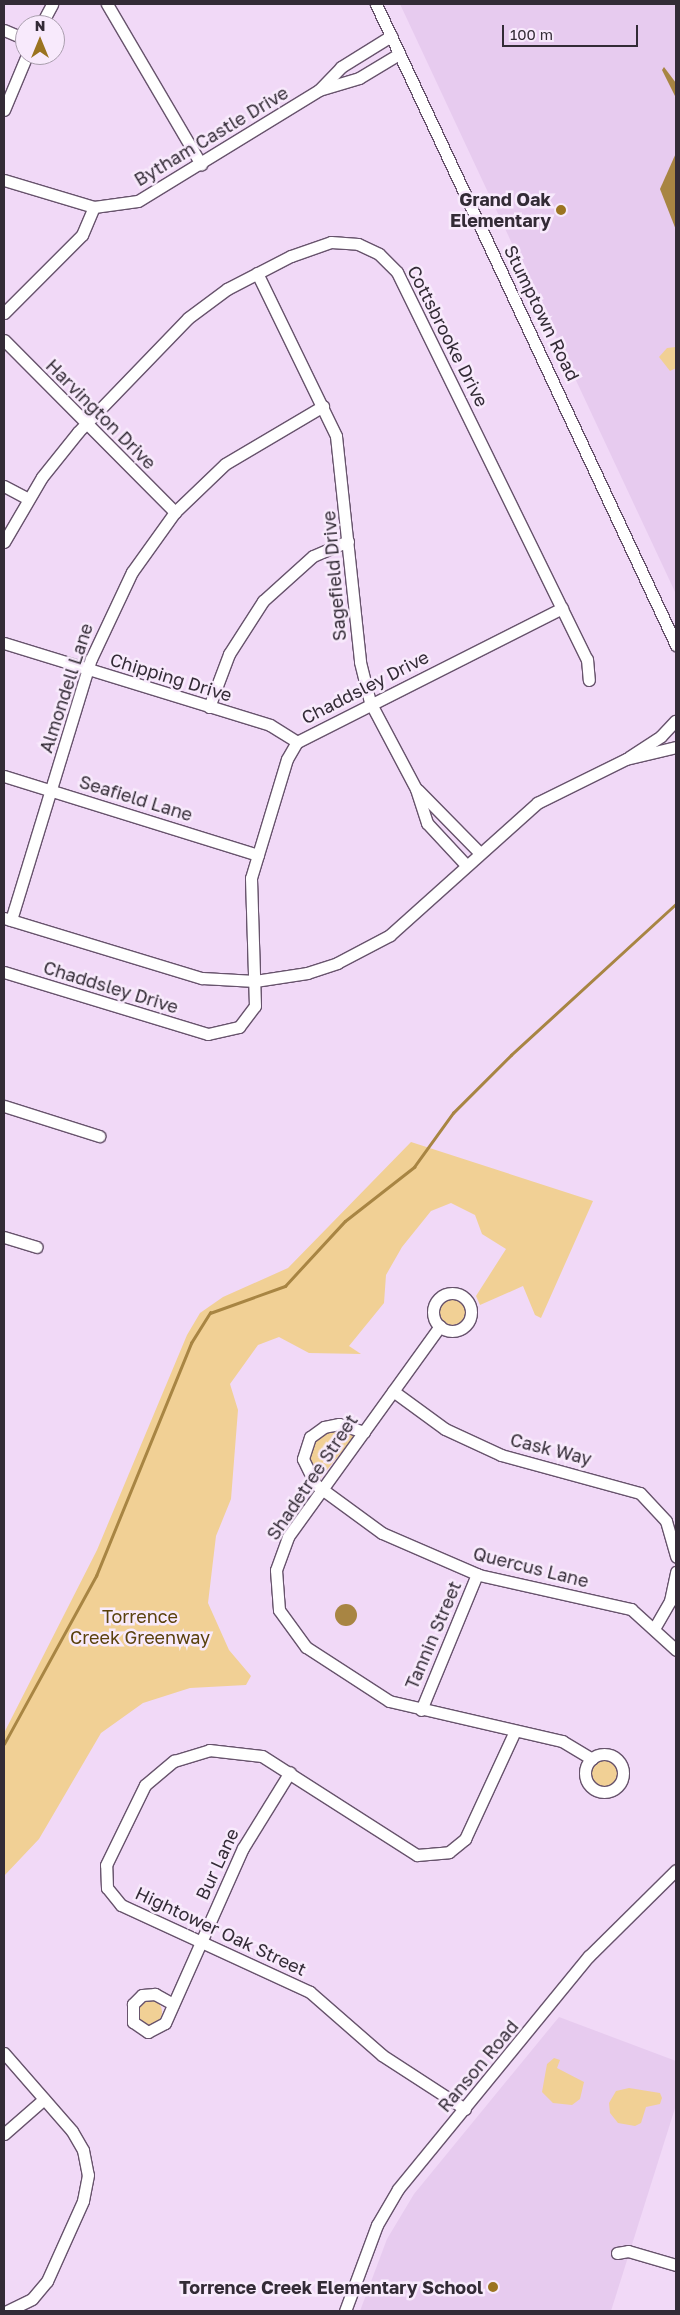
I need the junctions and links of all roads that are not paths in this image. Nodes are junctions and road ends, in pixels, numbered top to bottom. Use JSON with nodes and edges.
{"nodes":[{"id":1,"x":108,"y":4,"type":"edge"},
{"id":2,"x":376,"y":4,"type":"edge"},
{"id":3,"x":391,"y":36,"type":"junction"},
{"id":4,"x":399,"y":54,"type":"junction"},
{"id":5,"x":22,"y":65,"type":"edge"},
{"id":6,"x":319,"y":90,"type":"junction"},
{"id":7,"x":4,"y":110,"type":"edge"},
{"id":8,"x":201,"y":164,"type":"junction"},
{"id":9,"x":4,"y":180,"type":"edge"},
{"id":10,"x":94,"y":207,"type":"junction"},
{"id":11,"x":257,"y":273,"type":"junction"},
{"id":12,"x":4,"y":313,"type":"edge"},
{"id":13,"x":4,"y":340,"type":"edge"},
{"id":14,"x":323,"y":406,"type":"junction"},
{"id":15,"x":86,"y":424,"type":"junction"},
{"id":16,"x":4,"y":486,"type":"edge"},
{"id":17,"x":28,"y":500,"type":"junction"},
{"id":18,"x":175,"y":512,"type":"junction"},
{"id":19,"x":348,"y":541,"type":"junction"},
{"id":20,"x":4,"y":542,"type":"edge"},
{"id":21,"x":562,"y":608,"type":"junction"},
{"id":22,"x":676,"y":641,"type":"edge"},
{"id":23,"x":4,"y":643,"type":"edge"},
{"id":24,"x":87,"y":670,"type":"junction"},
{"id":25,"x":589,"y":680,"type":"dead end"},
{"id":26,"x":370,"y":702,"type":"junction"},
{"id":27,"x":209,"y":707,"type":"junction"},
{"id":28,"x":676,"y":720,"type":"edge"},
{"id":29,"x":297,"y":742,"type":"junction"},
{"id":30,"x":676,"y":747,"type":"edge"},
{"id":31,"x":626,"y":760,"type":"junction"},
{"id":32,"x":4,"y":776,"type":"edge"},
{"id":33,"x":416,"y":788,"type":"junction"},
{"id":34,"x":52,"y":791,"type":"junction"},
{"id":35,"x":479,"y":852,"type":"junction"},
{"id":36,"x":258,"y":854,"type":"junction"},
{"id":37,"x":466,"y":865,"type":"junction"},
{"id":38,"x":8,"y":919,"type":"edge"},
{"id":39,"x":4,"y":972,"type":"edge"},
{"id":40,"x":256,"y":981,"type":"junction"},
{"id":41,"x":4,"y":1106,"type":"edge"},
{"id":42,"x":99,"y":1136,"type":"dead end"},
{"id":43,"x":4,"y":1237,"type":"edge"},
{"id":44,"x":36,"y":1247,"type":"dead end"},
{"id":45,"x":440,"y":1326,"type":"dead end"},
{"id":46,"x":393,"y":1391,"type":"junction"},
{"id":47,"x":364,"y":1432,"type":"junction"},
{"id":48,"x":322,"y":1490,"type":"junction"},
{"id":49,"x":676,"y":1557,"type":"edge"},
{"id":50,"x":676,"y":1572,"type":"edge"},
{"id":51,"x":477,"y":1574,"type":"junction"},
{"id":52,"x":655,"y":1627,"type":"junction"},
{"id":53,"x":676,"y":1650,"type":"edge"},
{"id":54,"x":421,"y":1710,"type":"junction"},
{"id":55,"x":515,"y":1731,"type":"junction"},
{"id":56,"x":592,"y":1759,"type":"dead end"},
{"id":57,"x":290,"y":1772,"type":"junction"},
{"id":58,"x":676,"y":1870,"type":"edge"},
{"id":59,"x":201,"y":1941,"type":"junction"},
{"id":60,"x":173,"y":2004,"type":"dead end"},
{"id":61,"x":4,"y":2053,"type":"edge"},
{"id":62,"x":44,"y":2099,"type":"junction"},
{"id":63,"x":465,"y":2108,"type":"junction"},
{"id":64,"x":4,"y":2134,"type":"edge"},
{"id":65,"x":617,"y":2253,"type":"dead end"},
{"id":66,"x":676,"y":2265,"type":"edge"},
{"id":67,"x":7,"y":2311,"type":"edge"},
{"id":68,"x":345,"y":2311,"type":"edge"}],
"edges":[{"from":1,"to":8,"type":"street"},
{"from":2,"to":3,"type":"street","name":"Stumptown Road"},
{"from":3,"to":4,"type":"street","name":"Stumptown Road"},
{"from":3,"to":6,"type":"street","name":"Bytham Castle Drive"},
{"from":4,"to":6,"type":"street","name":"Bytham Castle Drive"},
{"from":4,"to":22,"type":"street","name":"Stumptown Road"},
{"from":5,"to":7,"type":"street"},
{"from":6,"to":8,"type":"street","name":"Bytham Castle Drive"},
{"from":8,"to":10,"type":"street","name":"Bytham Castle Drive"},
{"from":9,"to":10,"type":"street","name":"Bytham Castle Drive"},
{"from":10,"to":12,"type":"street"},
{"from":11,"to":14,"type":"street","name":"Sagefield Drive"},
{"from":11,"to":15,"type":"street","name":"Cottsbrooke Drive"},
{"from":11,"to":21,"type":"street","name":"Cottsbrooke Drive"},
{"from":13,"to":15,"type":"street","name":"Harvington Drive"},
{"from":14,"to":18,"type":"street","name":"Almondell Lane"},
{"from":14,"to":19,"type":"street","name":"Sagefield Drive"},
{"from":15,"to":17,"type":"street","name":"Cottsbrooke Drive"},
{"from":15,"to":18,"type":"street","name":"Harvington Drive"},
{"from":16,"to":17,"type":"street"},
{"from":17,"to":20,"type":"street","name":"Cottsbrooke Drive"},
{"from":18,"to":24,"type":"street","name":"Almondell Lane"},
{"from":19,"to":26,"type":"street","name":"Sagefield Drive"},
{"from":19,"to":27,"type":"street"},
{"from":21,"to":25,"type":"street","name":"Cottsbrooke Drive"},
{"from":21,"to":26,"type":"street","name":"Chaddsley Drive"},
{"from":23,"to":24,"type":"street","name":"Chipping Drive"},
{"from":24,"to":27,"type":"street","name":"Chipping Drive"},
{"from":24,"to":34,"type":"street","name":"Almondell Lane"},
{"from":26,"to":29,"type":"street","name":"Chaddsley Drive"},
{"from":26,"to":33,"type":"street","name":"Sagefield Drive"},
{"from":27,"to":29,"type":"street","name":"Chipping Drive"},
{"from":28,"to":31,"type":"street"},
{"from":29,"to":36,"type":"street","name":"Chaddsley Drive"},
{"from":30,"to":31,"type":"street"},
{"from":31,"to":35,"type":"street"},
{"from":32,"to":34,"type":"street","name":"Seafield Lane"},
{"from":33,"to":35,"type":"street"},
{"from":33,"to":37,"type":"street","name":"Sagefield Drive"},
{"from":34,"to":36,"type":"street","name":"Seafield Lane"},
{"from":34,"to":38,"type":"street","name":"Almondell Lane"},
{"from":35,"to":37,"type":"street"},
{"from":36,"to":40,"type":"street","name":"Chaddsley Drive"},
{"from":37,"to":40,"type":"street"},
{"from":38,"to":40,"type":"street"},
{"from":39,"to":40,"type":"street","name":"Chaddsley Drive"},
{"from":41,"to":42,"type":"street"},
{"from":43,"to":44,"type":"street"},
{"from":45,"to":46,"type":"street","name":"Shadetree Street"},
{"from":46,"to":47,"type":"street","name":"Shadetree Street"},
{"from":46,"to":49,"type":"street","name":"Cask Way"},
{"from":47,"to":48,"type":"street","name":"Shadetree Street"},
{"from":47,"to":48,"type":"street","name":"Quercus Lane"},
{"from":48,"to":51,"type":"street","name":"Quercus Lane"},
{"from":48,"to":54,"type":"street","name":"Shadetree Street"},
{"from":50,"to":52,"type":"street"},
{"from":51,"to":52,"type":"street","name":"Quercus Lane"},
{"from":51,"to":54,"type":"street","name":"Tannin Street"},
{"from":52,"to":53,"type":"street","name":"Quercus Lane"},
{"from":54,"to":55,"type":"street","name":"Shadetree Street"},
{"from":55,"to":56,"type":"street","name":"Shadetree Street"},
{"from":55,"to":57,"type":"street","name":"Hightower Oak Street"},
{"from":57,"to":59,"type":"street","name":"Bur Lane"},
{"from":57,"to":59,"type":"street","name":"Hightower Oak Street"},
{"from":58,"to":63,"type":"street","name":"Ranson Road"},
{"from":59,"to":60,"type":"street","name":"Bur Lane"},
{"from":59,"to":63,"type":"street","name":"Hightower Oak Street"},
{"from":61,"to":62,"type":"street"},
{"from":62,"to":64,"type":"street"},
{"from":62,"to":67,"type":"street"},
{"from":63,"to":68,"type":"street","name":"Ranson Road"},
{"from":65,"to":66,"type":"street"}]}
